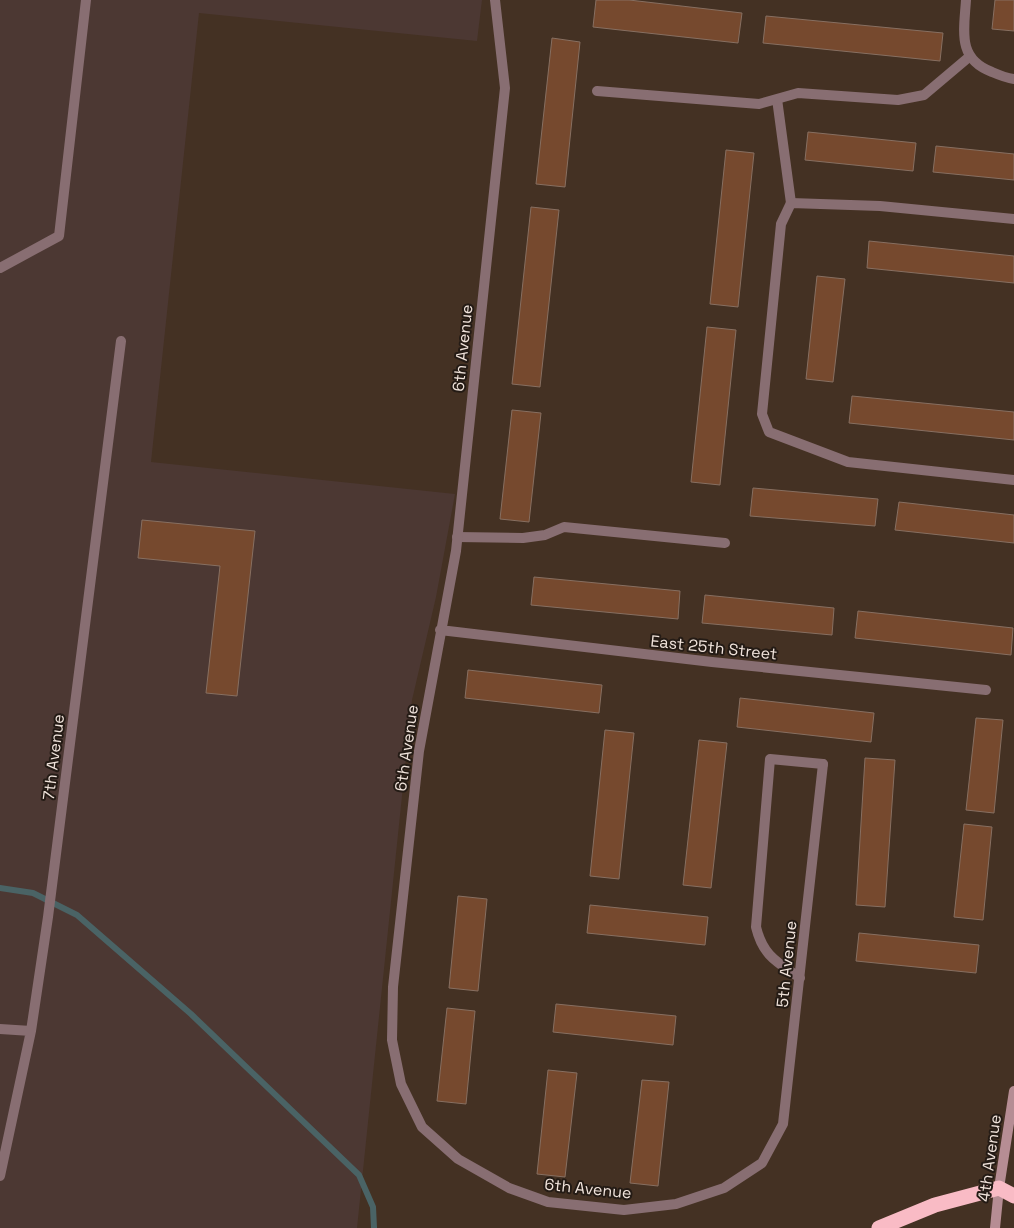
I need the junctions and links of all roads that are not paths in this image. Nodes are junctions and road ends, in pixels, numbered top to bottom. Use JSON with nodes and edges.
{"nodes":[{"id":1,"x":86,"y":0,"type":"edge"},
{"id":2,"x":495,"y":0,"type":"edge"},
{"id":3,"x":960,"y":0,"type":"edge"},
{"id":4,"x":966,"y":0,"type":"edge"},
{"id":5,"x":969,"y":56,"type":"junction"},
{"id":6,"x":1014,"y":78,"type":"edge"},
{"id":7,"x":597,"y":90,"type":"dead end"},
{"id":8,"x":777,"y":99,"type":"junction"},
{"id":9,"x":791,"y":204,"type":"junction"},
{"id":10,"x":1014,"y":218,"type":"edge"},
{"id":11,"x":0,"y":268,"type":"edge"},
{"id":12,"x":121,"y":341,"type":"dead end"},
{"id":13,"x":1014,"y":480,"type":"edge"},
{"id":14,"x":457,"y":537,"type":"junction"},
{"id":15,"x":725,"y":542,"type":"dead end"},
{"id":16,"x":440,"y":630,"type":"junction"},
{"id":17,"x":986,"y":690,"type":"dead end"},
{"id":18,"x":800,"y":978,"type":"junction"},
{"id":19,"x":0,"y":1030,"type":"edge"},
{"id":20,"x":31,"y":1031,"type":"junction"},
{"id":21,"x":1014,"y":1091,"type":"edge"},
{"id":22,"x":762,"y":1163,"type":"joint"},
{"id":23,"x":0,"y":1176,"type":"edge"},
{"id":24,"x":999,"y":1188,"type":"junction"},
{"id":25,"x":1014,"y":1196,"type":"edge"},
{"id":26,"x":879,"y":1228,"type":"edge"},
{"id":27,"x":995,"y":1228,"type":"edge"}],
"edges":[{"from":1,"to":11,"type":"street"},
{"from":2,"to":14,"type":"street","name":"6th Avenue"},
{"from":3,"to":4,"type":"street"},
{"from":4,"to":5,"type":"street"},
{"from":5,"to":6,"type":"street"},
{"from":5,"to":8,"type":"street"},
{"from":7,"to":8,"type":"street"},
{"from":8,"to":9,"type":"street"},
{"from":9,"to":10,"type":"street"},
{"from":9,"to":13,"type":"street"},
{"from":12,"to":20,"type":"street","name":"7th Avenue"},
{"from":14,"to":15,"type":"street"},
{"from":14,"to":16,"type":"street","name":"6th Avenue"},
{"from":16,"to":17,"type":"street","name":"East 25th Street"},
{"from":16,"to":22,"type":"street","name":"6th Avenue"},
{"from":18,"to":18,"type":"street","name":"5th Avenue"},
{"from":18,"to":22,"type":"street","name":"5th Avenue"},
{"from":19,"to":20,"type":"street"},
{"from":20,"to":23,"type":"street","name":"7th Avenue"},
{"from":21,"to":24,"type":"main road","name":"4th Avenue"},
{"from":24,"to":25,"type":"highway"},
{"from":24,"to":26,"type":"highway"},
{"from":24,"to":27,"type":"main road","name":"4th Avenue"}]}
